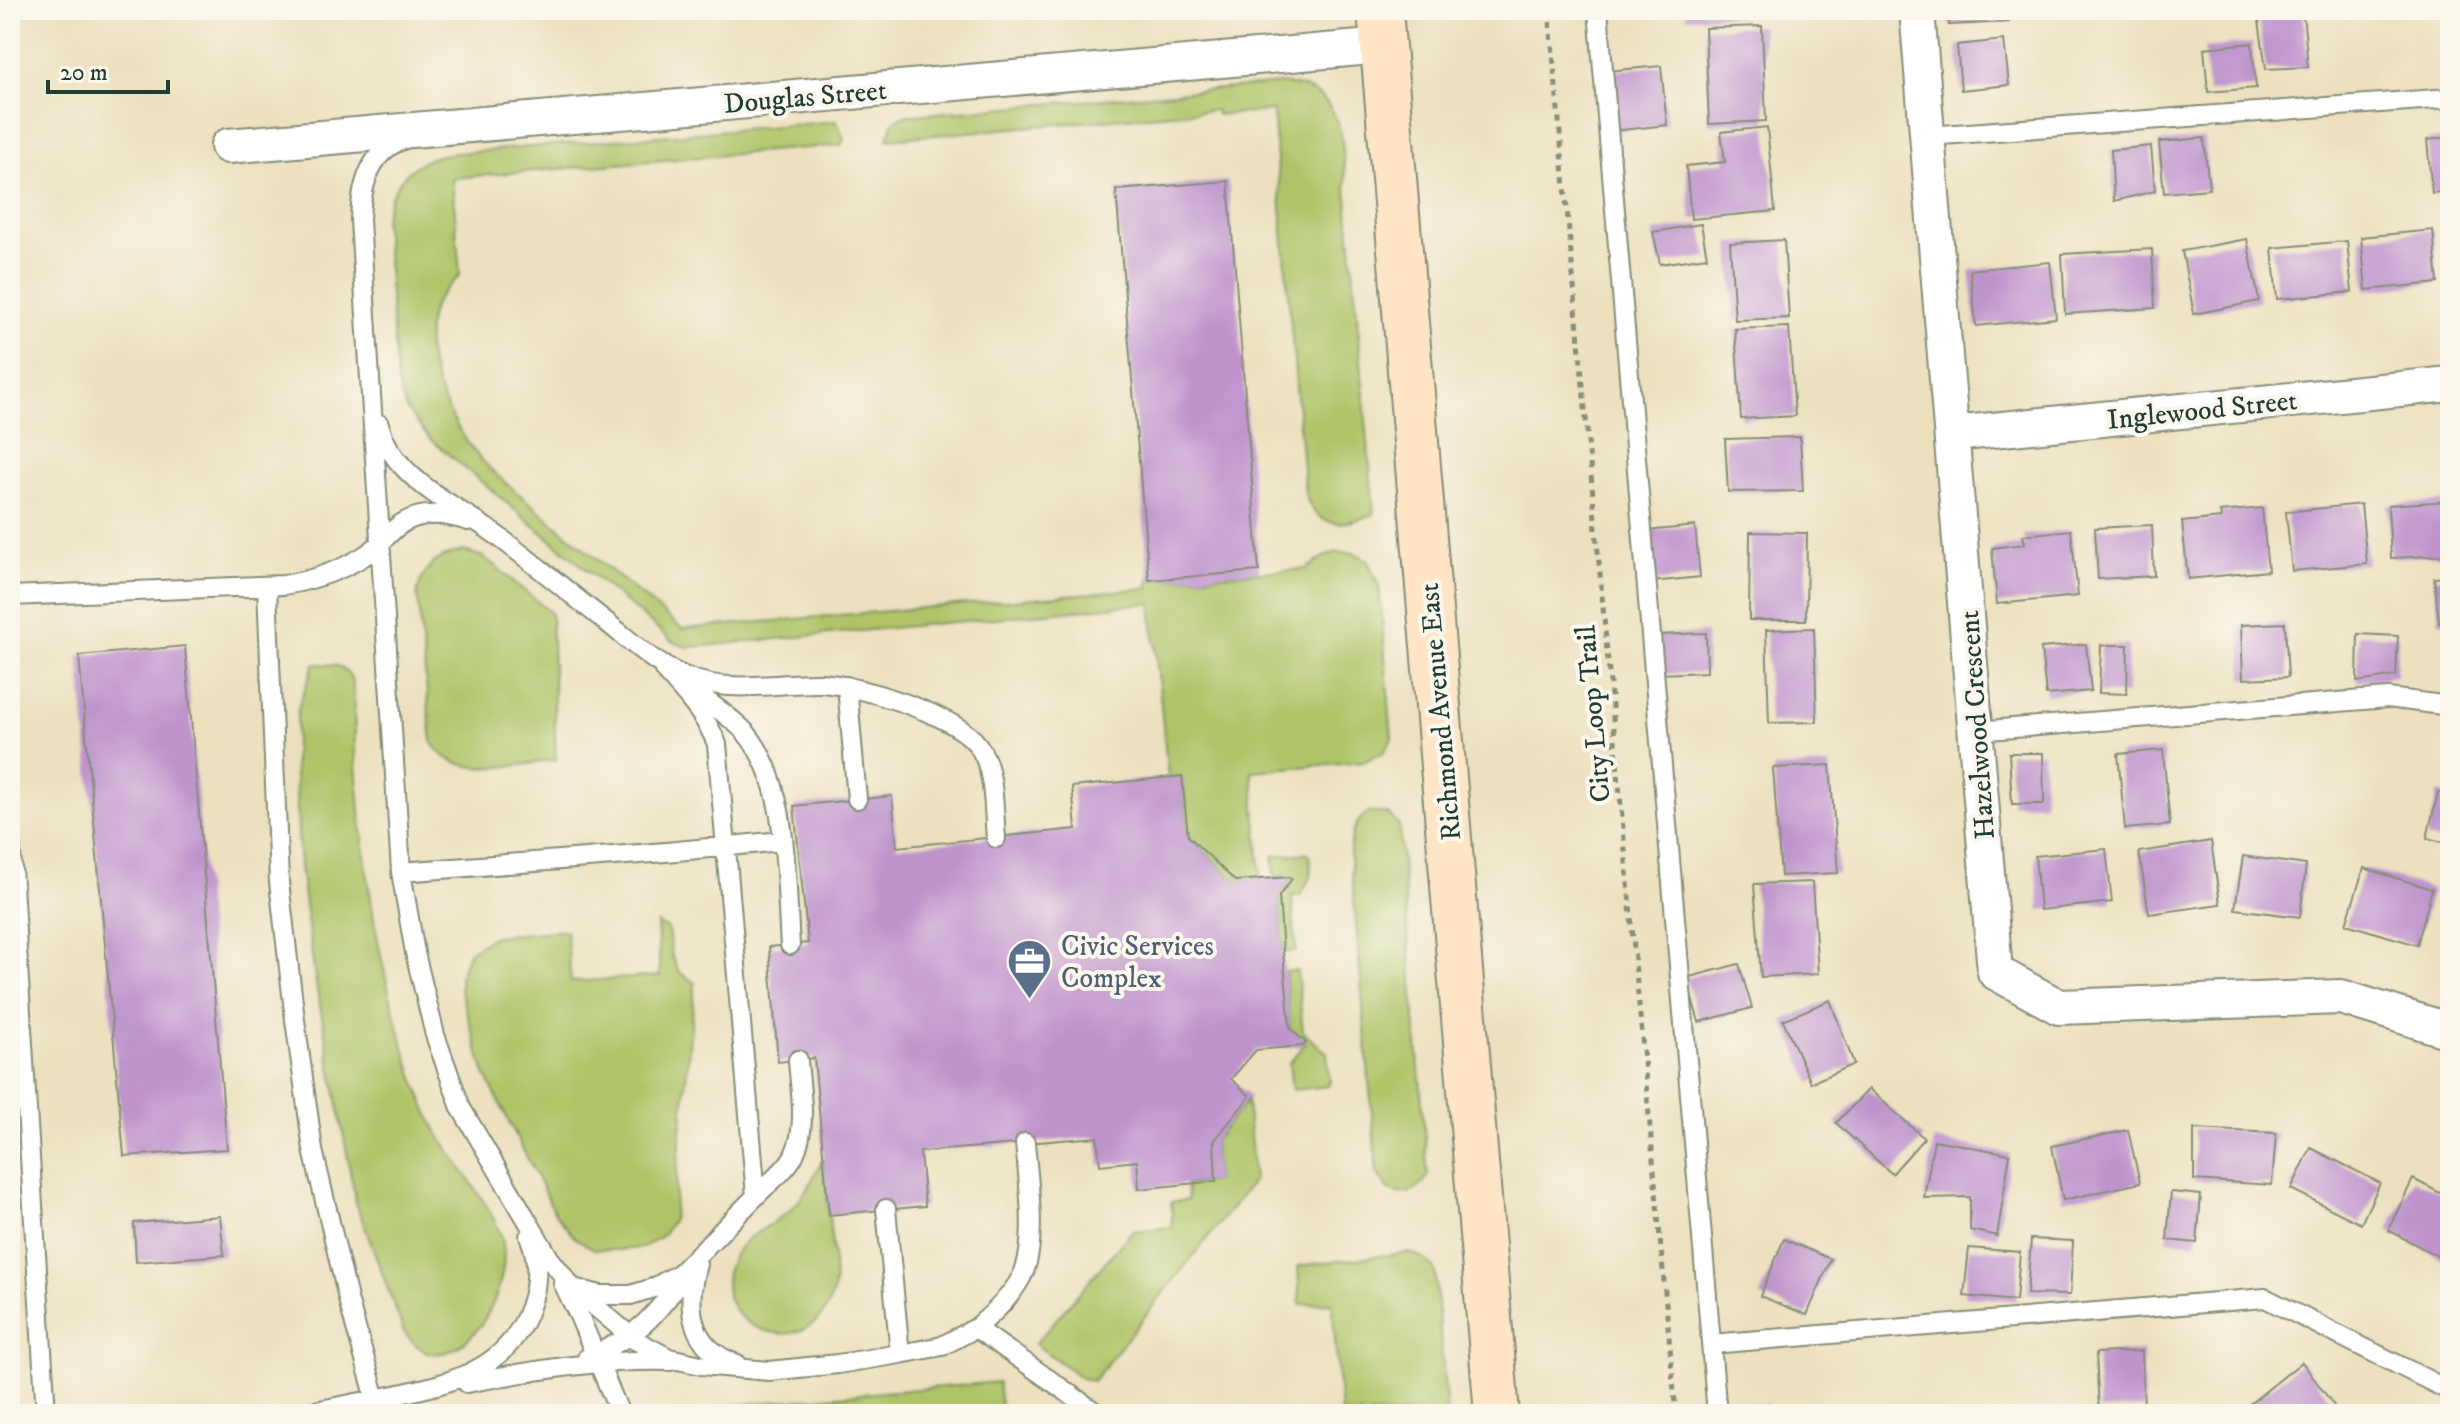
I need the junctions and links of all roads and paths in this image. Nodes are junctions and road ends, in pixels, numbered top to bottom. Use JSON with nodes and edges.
{"nodes":[{"id":1,"x":1549,"y":10,"type":"edge"},
{"id":2,"x":1598,"y":10,"type":"edge"},
{"id":3,"x":1917,"y":10,"type":"edge"},
{"id":4,"x":1382,"y":28,"type":"edge"},
{"id":5,"x":2450,"y":98,"type":"edge"},
{"id":6,"x":436,"y":128,"type":"junction"},
{"id":7,"x":1928,"y":136,"type":"junction"},
{"id":8,"x":228,"y":146,"type":"dead end"},
{"id":9,"x":2450,"y":384,"type":"edge"},
{"id":10,"x":373,"y":402,"type":"junction"},
{"id":11,"x":1953,"y":434,"type":"junction"},
{"id":12,"x":499,"y":537,"type":"junction"},
{"id":13,"x":380,"y":543,"type":"junction"},
{"id":14,"x":267,"y":587,"type":"junction"},
{"id":15,"x":10,"y":596,"type":"edge"},
{"id":16,"x":657,"y":662,"type":"junction"},
{"id":17,"x":847,"y":686,"type":"junction"},
{"id":18,"x":2450,"y":706,"type":"edge"},
{"id":19,"x":1976,"y":731,"type":"junction"},
{"id":20,"x":857,"y":799,"type":"dead end"},
{"id":21,"x":10,"y":836,"type":"edge"},
{"id":22,"x":996,"y":838,"type":"dead end"},
{"id":23,"x":782,"y":841,"type":"junction"},
{"id":24,"x":727,"y":847,"type":"junction"},
{"id":25,"x":401,"y":872,"type":"junction"},
{"id":26,"x":790,"y":945,"type":"dead end"},
{"id":27,"x":2450,"y":1031,"type":"edge"},
{"id":28,"x":798,"y":1060,"type":"dead end"},
{"id":29,"x":1025,"y":1143,"type":"dead end"},
{"id":30,"x":756,"y":1196,"type":"junction"},
{"id":31,"x":512,"y":1197,"type":"junction"},
{"id":32,"x":886,"y":1209,"type":"dead end"},
{"id":33,"x":707,"y":1244,"type":"junction"},
{"id":34,"x":550,"y":1259,"type":"junction"},
{"id":35,"x":572,"y":1287,"type":"junction"},
{"id":36,"x":976,"y":1328,"type":"junction"},
{"id":37,"x":630,"y":1336,"type":"junction"},
{"id":38,"x":1711,"y":1344,"type":"junction"},
{"id":39,"x":900,"y":1354,"type":"junction"},
{"id":40,"x":598,"y":1358,"type":"junction"},
{"id":41,"x":684,"y":1361,"type":"junction"},
{"id":42,"x":769,"y":1371,"type":"junction"},
{"id":43,"x":2450,"y":1391,"type":"edge"},
{"id":44,"x":376,"y":1399,"type":"junction"},
{"id":45,"x":342,"y":1406,"type":"junction"},
{"id":46,"x":46,"y":1414,"type":"edge"},
{"id":47,"x":299,"y":1414,"type":"edge"},
{"id":48,"x":620,"y":1414,"type":"edge"},
{"id":49,"x":1098,"y":1414,"type":"edge"},
{"id":50,"x":1497,"y":1414,"type":"edge"},
{"id":51,"x":1676,"y":1414,"type":"edge"},
{"id":52,"x":1717,"y":1414,"type":"edge"}],
"edges":[{"from":1,"to":51,"type":"path","name":"City Loop Trail"},
{"from":2,"to":38,"type":"lane"},
{"from":3,"to":7,"type":"street","name":"Hazelwood Crescent"},
{"from":4,"to":6,"type":"street","name":"Douglas Street"},
{"from":4,"to":50,"type":"main road","name":"Richmond Avenue East"},
{"from":5,"to":7,"type":"lane"},
{"from":6,"to":8,"type":"street","name":"Douglas Street"},
{"from":6,"to":10,"type":"lane"},
{"from":7,"to":11,"type":"street","name":"Hazelwood Crescent"},
{"from":9,"to":11,"type":"street","name":"Inglewood Street"},
{"from":10,"to":12,"type":"lane"},
{"from":10,"to":13,"type":"lane"},
{"from":11,"to":19,"type":"street","name":"Hazelwood Crescent"},
{"from":12,"to":13,"type":"lane"},
{"from":12,"to":16,"type":"lane"},
{"from":13,"to":14,"type":"lane"},
{"from":13,"to":25,"type":"lane"},
{"from":14,"to":15,"type":"lane"},
{"from":14,"to":44,"type":"lane"},
{"from":16,"to":17,"type":"lane"},
{"from":16,"to":23,"type":"lane"},
{"from":16,"to":24,"type":"lane"},
{"from":17,"to":20,"type":"lane"},
{"from":17,"to":22,"type":"lane"},
{"from":18,"to":19,"type":"lane"},
{"from":19,"to":27,"type":"street","name":"Hazelwood Crescent"},
{"from":21,"to":46,"type":"lane"},
{"from":23,"to":24,"type":"lane"},
{"from":23,"to":26,"type":"lane"},
{"from":24,"to":25,"type":"lane"},
{"from":24,"to":30,"type":"lane"},
{"from":25,"to":31,"type":"lane"},
{"from":28,"to":30,"type":"lane"},
{"from":29,"to":36,"type":"lane"},
{"from":30,"to":33,"type":"lane"},
{"from":31,"to":34,"type":"lane"},
{"from":31,"to":44,"type":"lane"},
{"from":32,"to":39,"type":"lane"},
{"from":33,"to":35,"type":"lane"},
{"from":33,"to":37,"type":"lane"},
{"from":33,"to":42,"type":"lane"},
{"from":34,"to":35,"type":"lane"},
{"from":34,"to":40,"type":"lane"},
{"from":35,"to":37,"type":"lane"},
{"from":36,"to":39,"type":"lane"},
{"from":36,"to":49,"type":"lane"},
{"from":37,"to":40,"type":"lane"},
{"from":37,"to":41,"type":"lane"},
{"from":38,"to":43,"type":"lane"},
{"from":38,"to":52,"type":"lane"},
{"from":39,"to":42,"type":"lane"},
{"from":40,"to":41,"type":"lane"},
{"from":40,"to":45,"type":"lane"},
{"from":40,"to":48,"type":"lane"},
{"from":41,"to":42,"type":"lane"},
{"from":44,"to":45,"type":"lane"},
{"from":45,"to":47,"type":"lane"}]}
